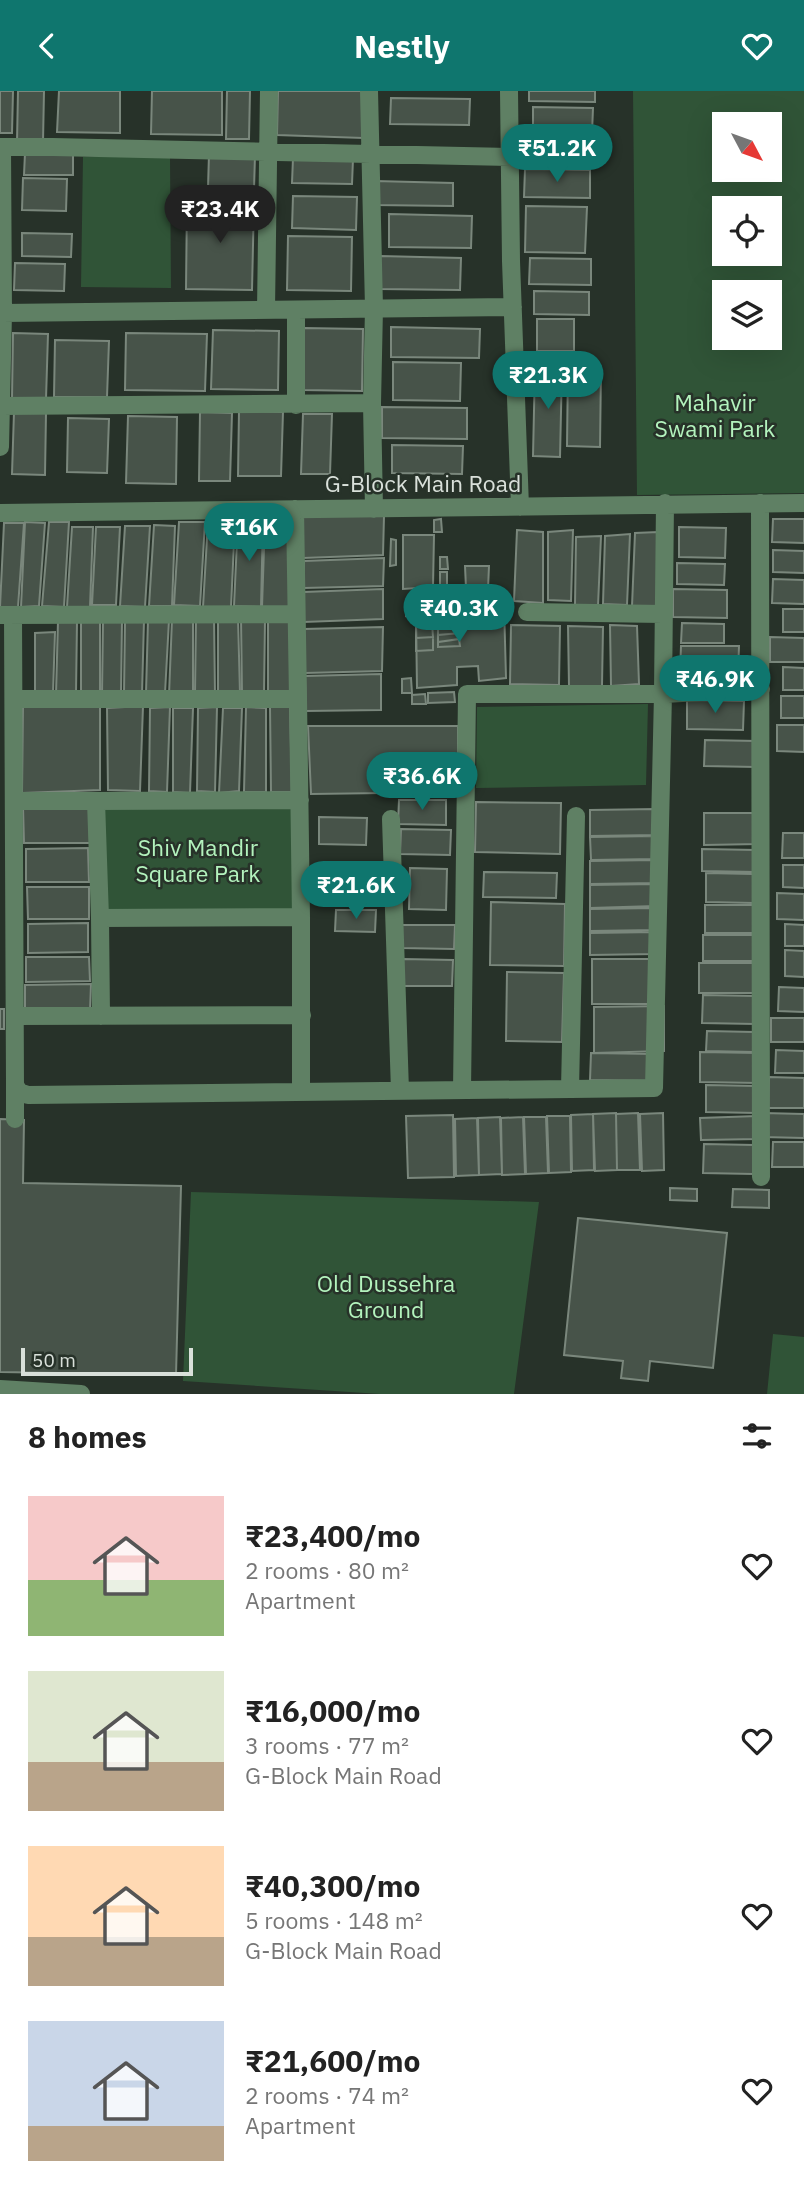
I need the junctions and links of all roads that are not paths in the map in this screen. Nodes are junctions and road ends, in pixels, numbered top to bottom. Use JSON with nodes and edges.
{"nodes":[{"id":1,"x":269,"y":91,"type":"edge"},
{"id":2,"x":369,"y":91,"type":"edge"},
{"id":3,"x":509,"y":91,"type":"edge"},
{"id":4,"x":1,"y":147,"type":"edge"},
{"id":5,"x":269,"y":153,"type":"junction"},
{"id":6,"x":369,"y":154,"type":"junction"},
{"id":7,"x":510,"y":157,"type":"junction"},
{"id":8,"x":513,"y":307,"type":"junction"},
{"id":9,"x":374,"y":308,"type":"junction"},
{"id":10,"x":266,"y":310,"type":"junction"},
{"id":11,"x":296,"y":310,"type":"junction"},
{"id":12,"x":4,"y":313,"type":"junction"},
{"id":13,"x":372,"y":403,"type":"junction"},
{"id":14,"x":296,"y":405,"type":"junction"},
{"id":15,"x":1,"y":406,"type":"edge"},
{"id":16,"x":0,"y":447,"type":"edge"},
{"id":17,"x":665,"y":503,"type":"junction"},
{"id":18,"x":760,"y":503,"type":"junction"},
{"id":19,"x":804,"y":503,"type":"edge"},
{"id":20,"x":520,"y":507,"type":"junction"},
{"id":21,"x":295,"y":509,"type":"junction"},
{"id":22,"x":374,"y":509,"type":"junction"},
{"id":23,"x":0,"y":513,"type":"edge"},
{"id":24,"x":527,"y":612,"type":"dead end"},
{"id":25,"x":296,"y":614,"type":"junction"},
{"id":26,"x":663,"y":614,"type":"junction"},
{"id":27,"x":6,"y":615,"type":"edge"},
{"id":28,"x":761,"y":689,"type":"junction"},
{"id":29,"x":663,"y":694,"type":"junction"},
{"id":30,"x":14,"y":699,"type":"junction"},
{"id":31,"x":298,"y":699,"type":"junction"},
{"id":32,"x":300,"y":800,"type":"junction"},
{"id":33,"x":14,"y":801,"type":"junction"},
{"id":34,"x":96,"y":801,"type":"junction"},
{"id":35,"x":576,"y":816,"type":"dead end"},
{"id":36,"x":391,"y":819,"type":"dead end"},
{"id":37,"x":301,"y":917,"type":"junction"},
{"id":38,"x":100,"y":918,"type":"junction"},
{"id":39,"x":302,"y":1015,"type":"junction"},
{"id":40,"x":15,"y":1016,"type":"junction"},
{"id":41,"x":101,"y":1016,"type":"junction"},
{"id":42,"x":15,"y":1085,"type":"junction"},
{"id":43,"x":570,"y":1089,"type":"junction"},
{"id":44,"x":462,"y":1090,"type":"junction"},
{"id":45,"x":301,"y":1091,"type":"junction"},
{"id":46,"x":400,"y":1091,"type":"junction"},
{"id":47,"x":15,"y":1119,"type":"dead end"},
{"id":48,"x":761,"y":1177,"type":"dead end"},
{"id":49,"x":0,"y":1389,"type":"edge"},
{"id":50,"x":81,"y":1394,"type":"edge"}],
"edges":[{"from":1,"to":5,"type":"street"},
{"from":2,"to":6,"type":"street"},
{"from":3,"to":7,"type":"street"},
{"from":4,"to":5,"type":"street"},
{"from":4,"to":12,"type":"street"},
{"from":5,"to":6,"type":"street"},
{"from":5,"to":10,"type":"street"},
{"from":6,"to":7,"type":"street"},
{"from":6,"to":9,"type":"street"},
{"from":7,"to":8,"type":"street"},
{"from":8,"to":9,"type":"street"},
{"from":8,"to":20,"type":"street"},
{"from":9,"to":11,"type":"street"},
{"from":9,"to":13,"type":"street"},
{"from":10,"to":11,"type":"street"},
{"from":10,"to":12,"type":"street"},
{"from":11,"to":14,"type":"street"},
{"from":12,"to":15,"type":"street"},
{"from":13,"to":14,"type":"street"},
{"from":13,"to":22,"type":"street"},
{"from":14,"to":15,"type":"street"},
{"from":15,"to":16,"type":"street"},
{"from":17,"to":18,"type":"street","name":"G-Block Main Road"},
{"from":17,"to":20,"type":"street","name":"G-Block Main Road"},
{"from":17,"to":26,"type":"street"},
{"from":18,"to":19,"type":"street","name":"G-Block Main Road"},
{"from":18,"to":28,"type":"street"},
{"from":20,"to":22,"type":"street","name":"G-Block Main Road"},
{"from":21,"to":22,"type":"street","name":"G-Block Main Road"},
{"from":21,"to":23,"type":"street","name":"G-Block Main Road"},
{"from":21,"to":25,"type":"street"},
{"from":24,"to":26,"type":"street"},
{"from":25,"to":27,"type":"street"},
{"from":25,"to":31,"type":"street"},
{"from":26,"to":29,"type":"street"},
{"from":27,"to":30,"type":"street"},
{"from":28,"to":29,"type":"street"},
{"from":28,"to":48,"type":"street"},
{"from":29,"to":43,"type":"street"},
{"from":29,"to":44,"type":"street"},
{"from":30,"to":31,"type":"street"},
{"from":30,"to":33,"type":"street"},
{"from":31,"to":32,"type":"street"},
{"from":32,"to":34,"type":"street"},
{"from":32,"to":37,"type":"street"},
{"from":33,"to":34,"type":"street"},
{"from":33,"to":40,"type":"street"},
{"from":34,"to":38,"type":"street"},
{"from":35,"to":43,"type":"street"},
{"from":36,"to":46,"type":"street"},
{"from":37,"to":38,"type":"street"},
{"from":37,"to":39,"type":"street"},
{"from":38,"to":41,"type":"street"},
{"from":39,"to":41,"type":"street"},
{"from":39,"to":45,"type":"street"},
{"from":40,"to":41,"type":"street"},
{"from":40,"to":42,"type":"street"},
{"from":42,"to":45,"type":"street"},
{"from":42,"to":47,"type":"street"},
{"from":43,"to":44,"type":"street"},
{"from":44,"to":46,"type":"street"},
{"from":45,"to":46,"type":"street"},
{"from":49,"to":50,"type":"street"}]}
